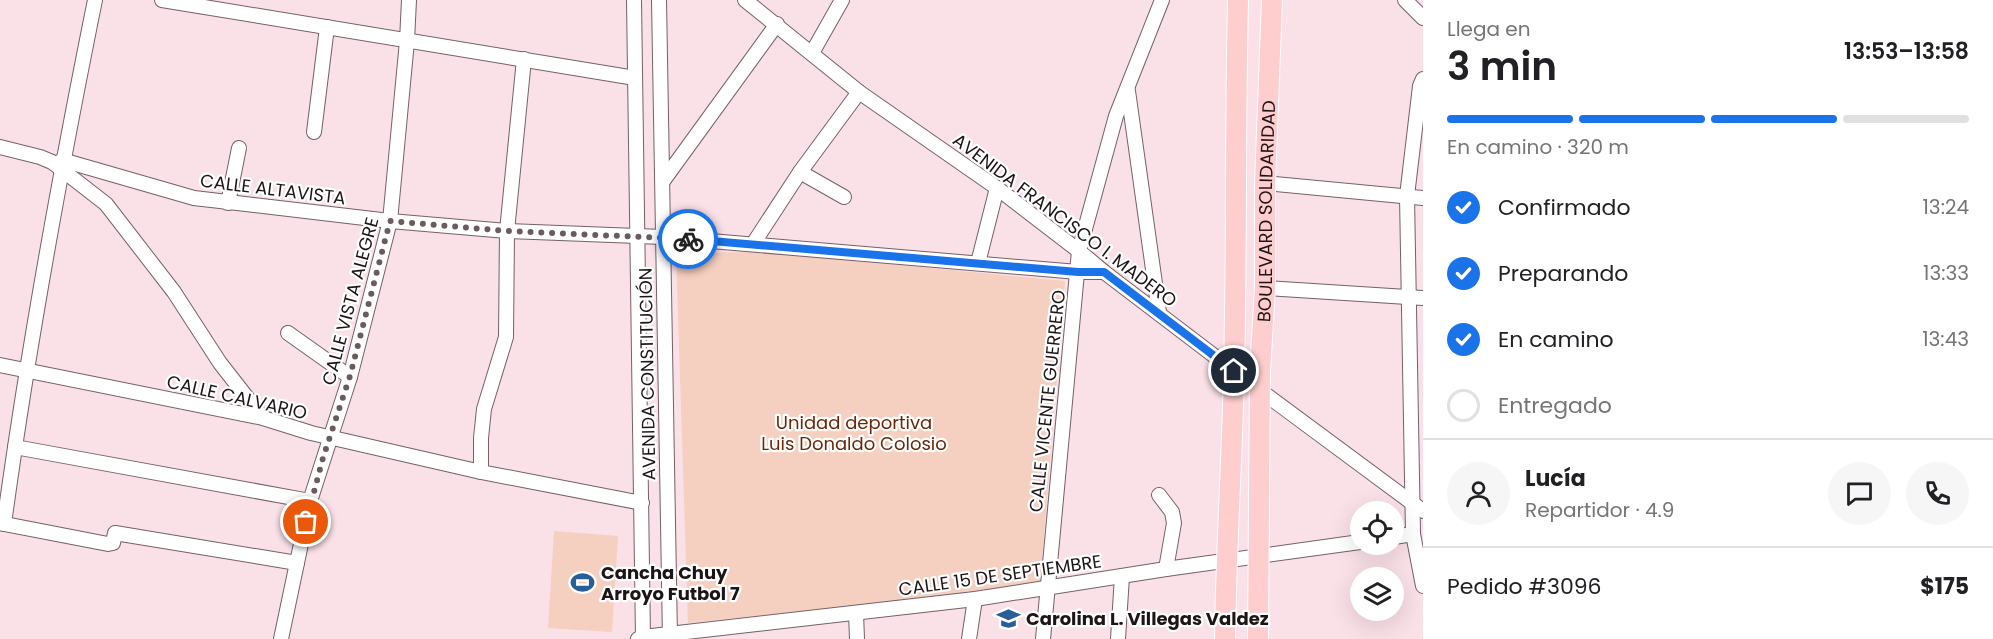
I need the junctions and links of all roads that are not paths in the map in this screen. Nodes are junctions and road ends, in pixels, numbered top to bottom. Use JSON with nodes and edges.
{"nodes":[{"id":1,"x":95,"y":0,"type":"edge"},
{"id":2,"x":162,"y":0,"type":"edge"},
{"id":3,"x":409,"y":0,"type":"edge"},
{"id":4,"x":634,"y":0,"type":"edge"},
{"id":5,"x":659,"y":0,"type":"edge"},
{"id":6,"x":745,"y":0,"type":"edge"},
{"id":7,"x":842,"y":0,"type":"edge"},
{"id":8,"x":1162,"y":0,"type":"edge"},
{"id":9,"x":1238,"y":0,"type":"edge"},
{"id":10,"x":1272,"y":0,"type":"edge"},
{"id":11,"x":1406,"y":0,"type":"edge"},
{"id":12,"x":1423,"y":18,"type":"edge"},
{"id":13,"x":777,"y":24,"type":"junction"},
{"id":14,"x":327,"y":27,"type":"junction"},
{"id":15,"x":407,"y":41,"type":"junction"},
{"id":16,"x":812,"y":53,"type":"junction"},
{"id":17,"x":525,"y":59,"type":"junction"},
{"id":18,"x":635,"y":78,"type":"junction"},
{"id":19,"x":1423,"y":79,"type":"edge"},
{"id":20,"x":1128,"y":89,"type":"junction"},
{"id":21,"x":859,"y":92,"type":"junction"},
{"id":22,"x":314,"y":132,"type":"dead end"},
{"id":23,"x":0,"y":147,"type":"edge"},
{"id":24,"x":239,"y":148,"type":"dead end"},
{"id":25,"x":62,"y":165,"type":"junction"},
{"id":26,"x":800,"y":172,"type":"junction"},
{"id":27,"x":663,"y":181,"type":"junction"},
{"id":28,"x":1265,"y":183,"type":"junction"},
{"id":29,"x":998,"y":188,"type":"junction"},
{"id":30,"x":1407,"y":196,"type":"junction"},
{"id":31,"x":844,"y":197,"type":"dead end"},
{"id":32,"x":1423,"y":198,"type":"edge"},
{"id":33,"x":228,"y":202,"type":"junction"},
{"id":34,"x":390,"y":221,"type":"junction"},
{"id":35,"x":507,"y":231,"type":"junction"},
{"id":36,"x":638,"y":237,"type":"junction"},
{"id":37,"x":663,"y":237,"type":"junction"},
{"id":38,"x":753,"y":244,"type":"junction"},
{"id":39,"x":1079,"y":251,"type":"junction"},
{"id":40,"x":978,"y":263,"type":"junction"},
{"id":41,"x":1078,"y":272,"type":"junction"},
{"id":42,"x":1104,"y":272,"type":"junction"},
{"id":43,"x":1265,"y":288,"type":"junction"},
{"id":44,"x":1416,"y":297,"type":"edge"},
{"id":45,"x":1159,"y":312,"type":"junction"},
{"id":46,"x":288,"y":333,"type":"dead end"},
{"id":47,"x":0,"y":365,"type":"edge"},
{"id":48,"x":28,"y":371,"type":"junction"},
{"id":49,"x":1234,"y":371,"type":"junction"},
{"id":50,"x":350,"y":376,"type":"junction"},
{"id":51,"x":1261,"y":391,"type":"junction"},
{"id":52,"x":262,"y":418,"type":"junction"},
{"id":53,"x":330,"y":437,"type":"junction"},
{"id":54,"x":15,"y":447,"type":"junction"},
{"id":55,"x":481,"y":472,"type":"junction"},
{"id":56,"x":1159,"y":495,"type":"dead end"},
{"id":57,"x":310,"y":501,"type":"junction"},
{"id":58,"x":642,"y":503,"type":"junction"},
{"id":59,"x":1418,"y":507,"type":"edge"},
{"id":60,"x":2,"y":524,"type":"edge"},
{"id":61,"x":1413,"y":534,"type":"junction"},
{"id":62,"x":1404,"y":535,"type":"edge"},
{"id":63,"x":1350,"y":543,"type":"edge"},
{"id":64,"x":1259,"y":557,"type":"junction"},
{"id":65,"x":1226,"y":561,"type":"junction"},
{"id":66,"x":297,"y":563,"type":"junction"},
{"id":67,"x":1166,"y":569,"type":"junction"},
{"id":68,"x":1122,"y":576,"type":"junction"},
{"id":69,"x":1423,"y":586,"type":"edge"},
{"id":70,"x":1046,"y":589,"type":"junction"},
{"id":71,"x":975,"y":599,"type":"junction"},
{"id":72,"x":856,"y":613,"type":"junction"},
{"id":73,"x":670,"y":637,"type":"edge"},
{"id":74,"x":641,"y":638,"type":"edge"},
{"id":75,"x":281,"y":639,"type":"edge"},
{"id":76,"x":857,"y":639,"type":"edge"},
{"id":77,"x":969,"y":639,"type":"edge"},
{"id":78,"x":1042,"y":639,"type":"edge"},
{"id":79,"x":1118,"y":639,"type":"edge"},
{"id":80,"x":1225,"y":639,"type":"edge"},
{"id":81,"x":1258,"y":639,"type":"edge"}],
"edges":[{"from":1,"to":25,"type":"street"},
{"from":2,"to":14,"type":"street"},
{"from":3,"to":15,"type":"street","name":"CALLE VISTA ALEGRE"},
{"from":4,"to":18,"type":"street","name":"AVENIDA CONSTITUCIÓN"},
{"from":5,"to":27,"type":"street","name":"AVENIDA CONSTITUCIÓN"},
{"from":6,"to":13,"type":"street","name":"AVENIDA FRANCISCO I. MADERO"},
{"from":7,"to":16,"type":"street"},
{"from":8,"to":20,"type":"street","name":"CALLE VICENTE GUERRERO"},
{"from":9,"to":49,"type":"main road","name":"BOULEVARD SOLIDARIDAD"},
{"from":10,"to":28,"type":"main road","name":"BOULEVARD SOLIDARIDAD"},
{"from":11,"to":12,"type":"street"},
{"from":13,"to":16,"type":"street","name":"AVENIDA FRANCISCO I. MADERO"},
{"from":13,"to":27,"type":"street"},
{"from":14,"to":15,"type":"street"},
{"from":14,"to":22,"type":"street"},
{"from":15,"to":17,"type":"street"},
{"from":15,"to":34,"type":"street","name":"CALLE VISTA ALEGRE"},
{"from":16,"to":21,"type":"street","name":"AVENIDA FRANCISCO I. MADERO"},
{"from":17,"to":18,"type":"street"},
{"from":17,"to":35,"type":"street"},
{"from":18,"to":36,"type":"street","name":"AVENIDA CONSTITUCIÓN"},
{"from":19,"to":30,"type":"street"},
{"from":20,"to":39,"type":"street","name":"CALLE VICENTE GUERRERO"},
{"from":20,"to":45,"type":"street"},
{"from":21,"to":26,"type":"street"},
{"from":21,"to":29,"type":"street","name":"AVENIDA FRANCISCO I. MADERO"},
{"from":23,"to":25,"type":"street"},
{"from":24,"to":33,"type":"street"},
{"from":25,"to":33,"type":"street","name":"CALLE ALTAVISTA"},
{"from":25,"to":48,"type":"street"},
{"from":25,"to":52,"type":"street"},
{"from":26,"to":31,"type":"street"},
{"from":26,"to":38,"type":"street"},
{"from":27,"to":37,"type":"street","name":"AVENIDA CONSTITUCIÓN"},
{"from":28,"to":30,"type":"street"},
{"from":28,"to":43,"type":"main road","name":"BOULEVARD SOLIDARIDAD"},
{"from":29,"to":39,"type":"street","name":"AVENIDA FRANCISCO I. MADERO"},
{"from":29,"to":40,"type":"street"},
{"from":30,"to":32,"type":"street"},
{"from":30,"to":44,"type":"street"},
{"from":33,"to":34,"type":"street","name":"CALLE ALTAVISTA"},
{"from":34,"to":35,"type":"street","name":"CALLE ALTAVISTA"},
{"from":34,"to":50,"type":"street","name":"CALLE VISTA ALEGRE"},
{"from":35,"to":36,"type":"street","name":"CALLE ALTAVISTA"},
{"from":35,"to":55,"type":"street"},
{"from":36,"to":37,"type":"street","name":"CALLE ALTAVISTA"},
{"from":36,"to":58,"type":"street","name":"AVENIDA CONSTITUCIÓN"},
{"from":37,"to":38,"type":"street","name":"CALLE ALTAVISTA"},
{"from":37,"to":73,"type":"street","name":"AVENIDA CONSTITUCIÓN"},
{"from":38,"to":40,"type":"street","name":"CALLE ALTAVISTA"},
{"from":39,"to":41,"type":"street","name":"CALLE VICENTE GUERRERO"},
{"from":39,"to":42,"type":"street","name":"AVENIDA FRANCISCO I. MADERO"},
{"from":40,"to":41,"type":"street","name":"CALLE ALTAVISTA"},
{"from":41,"to":42,"type":"street","name":"CALLE ALTAVISTA"},
{"from":41,"to":70,"type":"street","name":"CALLE VICENTE GUERRERO"},
{"from":42,"to":45,"type":"street","name":"AVENIDA FRANCISCO I. MADERO"},
{"from":43,"to":44,"type":"street"},
{"from":43,"to":51,"type":"main road","name":"BOULEVARD SOLIDARIDAD"},
{"from":44,"to":59,"type":"street"},
{"from":45,"to":49,"type":"street","name":"AVENIDA FRANCISCO I. MADERO"},
{"from":46,"to":50,"type":"street"},
{"from":47,"to":48,"type":"street","name":"CALLE CALVARIO"},
{"from":48,"to":52,"type":"street","name":"CALLE CALVARIO"},
{"from":48,"to":54,"type":"street"},
{"from":49,"to":51,"type":"street","name":"AVENIDA FRANCISCO I. MADERO"},
{"from":49,"to":65,"type":"main road","name":"BOULEVARD SOLIDARIDAD"},
{"from":50,"to":53,"type":"street","name":"CALLE VISTA ALEGRE"},
{"from":51,"to":59,"type":"street","name":"AVENIDA FRANCISCO I. MADERO"},
{"from":51,"to":64,"type":"main road","name":"BOULEVARD SOLIDARIDAD"},
{"from":52,"to":53,"type":"street","name":"CALLE CALVARIO"},
{"from":53,"to":55,"type":"street","name":"CALLE CALVARIO"},
{"from":53,"to":57,"type":"street","name":"CALLE VISTA ALEGRE"},
{"from":54,"to":57,"type":"street"},
{"from":54,"to":60,"type":"street"},
{"from":55,"to":58,"type":"street","name":"CALLE CALVARIO"},
{"from":56,"to":67,"type":"street"},
{"from":57,"to":66,"type":"street","name":"CALLE VISTA ALEGRE"},
{"from":58,"to":74,"type":"street","name":"AVENIDA CONSTITUCIÓN"},
{"from":59,"to":61,"type":"street"},
{"from":60,"to":66,"type":"street"},
{"from":61,"to":62,"type":"street"},
{"from":61,"to":69,"type":"street"},
{"from":63,"to":64,"type":"street","name":"CALLE 15 DE SEPTIEMBRE"},
{"from":64,"to":65,"type":"street","name":"CALLE 15 DE SEPTIEMBRE"},
{"from":64,"to":81,"type":"main road","name":"BOULEVARD SOLIDARIDAD"},
{"from":65,"to":67,"type":"street","name":"CALLE 15 DE SEPTIEMBRE"},
{"from":65,"to":80,"type":"main road","name":"BOULEVARD SOLIDARIDAD"},
{"from":66,"to":75,"type":"street","name":"CALLE VISTA ALEGRE"},
{"from":67,"to":68,"type":"street","name":"CALLE 15 DE SEPTIEMBRE"},
{"from":68,"to":70,"type":"street","name":"CALLE 15 DE SEPTIEMBRE"},
{"from":68,"to":79,"type":"street"},
{"from":70,"to":71,"type":"street","name":"CALLE 15 DE SEPTIEMBRE"},
{"from":70,"to":78,"type":"street","name":"CALLE VICENTE GUERRERO"},
{"from":71,"to":72,"type":"street","name":"CALLE 15 DE SEPTIEMBRE"},
{"from":71,"to":77,"type":"street"},
{"from":72,"to":73,"type":"street","name":"CALLE 15 DE SEPTIEMBRE"},
{"from":72,"to":76,"type":"street"},
{"from":73,"to":74,"type":"street","name":"CALLE 15 DE SEPTIEMBRE"}]}
